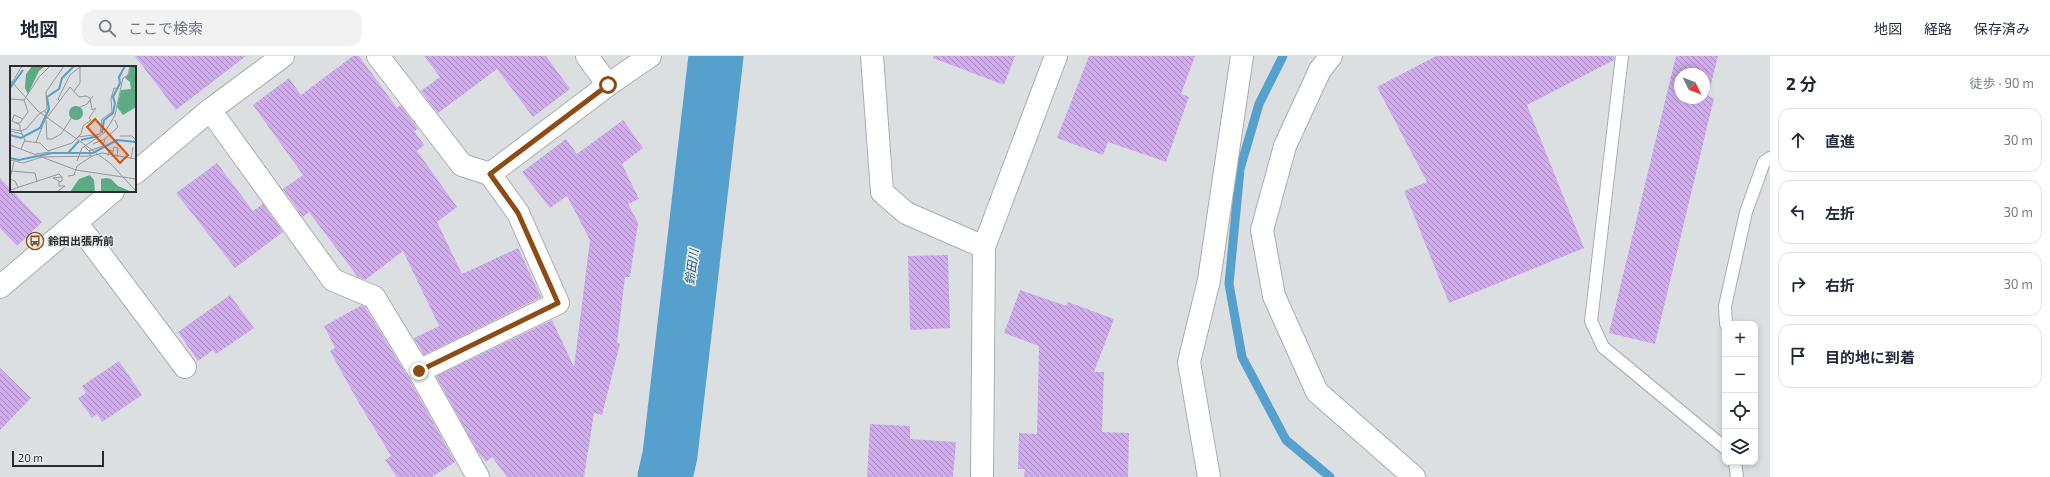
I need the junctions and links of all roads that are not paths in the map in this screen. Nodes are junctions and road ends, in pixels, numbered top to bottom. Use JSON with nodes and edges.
{"nodes":[{"id":1,"x":283,"y":56,"type":"edge"},
{"id":2,"x":378,"y":56,"type":"edge"},
{"id":3,"x":587,"y":56,"type":"edge"},
{"id":4,"x":650,"y":56,"type":"edge"},
{"id":5,"x":872,"y":56,"type":"edge"},
{"id":6,"x":1056,"y":56,"type":"edge"},
{"id":7,"x":1242,"y":56,"type":"edge"},
{"id":8,"x":1330,"y":56,"type":"edge"},
{"id":9,"x":1622,"y":56,"type":"edge"},
{"id":10,"x":608,"y":85,"type":"junction"},
{"id":11,"x":210,"y":110,"type":"junction"},
{"id":12,"x":1770,"y":158,"type":"edge"},
{"id":13,"x":136,"y":171,"type":"edge"},
{"id":14,"x":490,"y":174,"type":"junction"},
{"id":15,"x":112,"y":192,"type":"edge"},
{"id":16,"x":76,"y":222,"type":"junction"},
{"id":17,"x":984,"y":247,"type":"junction"},
{"id":18,"x":0,"y":288,"type":"edge"},
{"id":19,"x":1726,"y":321,"type":"edge"},
{"id":20,"x":185,"y":367,"type":"dead end"},
{"id":21,"x":419,"y":371,"type":"junction"},
{"id":22,"x":1722,"y":441,"type":"edge"},
{"id":23,"x":1735,"y":465,"type":"edge"},
{"id":24,"x":478,"y":477,"type":"edge"},
{"id":25,"x":982,"y":477,"type":"edge"},
{"id":26,"x":1209,"y":477,"type":"edge"},
{"id":27,"x":1414,"y":477,"type":"edge"},
{"id":28,"x":1737,"y":477,"type":"edge"}],
"edges":[{"from":1,"to":11,"type":"street"},
{"from":2,"to":14,"type":"street"},
{"from":3,"to":10,"type":"street"},
{"from":4,"to":10,"type":"street"},
{"from":5,"to":17,"type":"street"},
{"from":6,"to":17,"type":"street"},
{"from":7,"to":26,"type":"street"},
{"from":8,"to":27,"type":"street"},
{"from":9,"to":22,"type":"lane"},
{"from":10,"to":14,"type":"street"},
{"from":11,"to":13,"type":"street"},
{"from":11,"to":21,"type":"street"},
{"from":12,"to":19,"type":"lane"},
{"from":14,"to":21,"type":"street"},
{"from":15,"to":16,"type":"street"},
{"from":16,"to":18,"type":"street"},
{"from":16,"to":20,"type":"street"},
{"from":17,"to":25,"type":"street"},
{"from":21,"to":24,"type":"street"},
{"from":23,"to":28,"type":"lane"}]}
